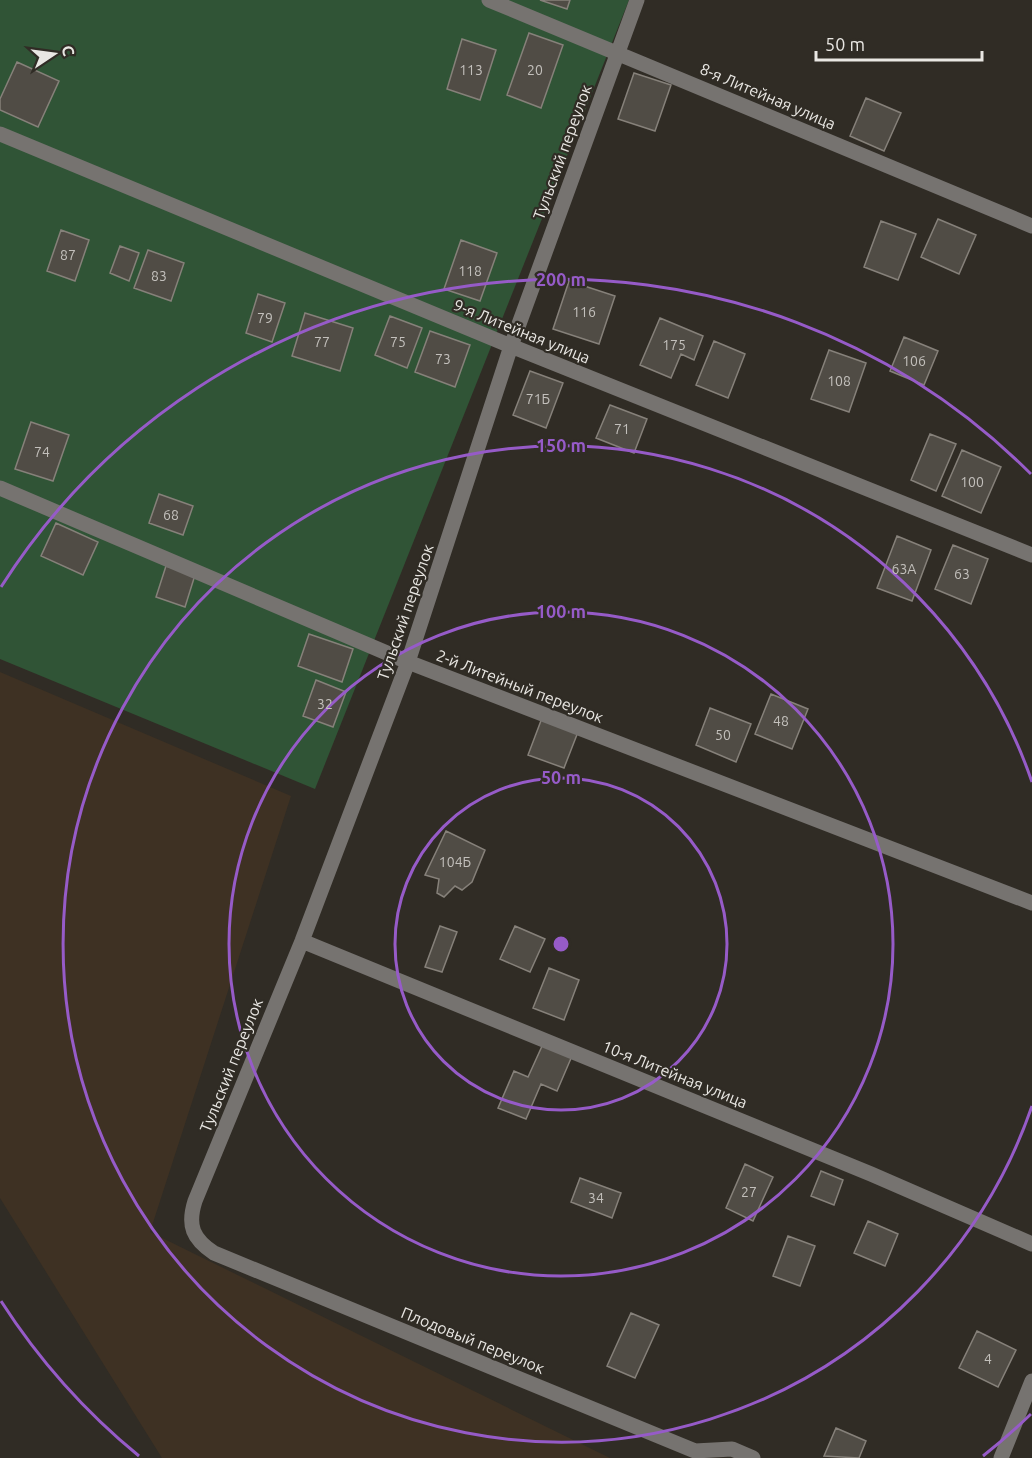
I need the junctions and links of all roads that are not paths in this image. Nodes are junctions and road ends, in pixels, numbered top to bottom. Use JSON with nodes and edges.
{"nodes":[{"id":1,"x":489,"y":0,"type":"edge"},
{"id":2,"x":637,"y":0,"type":"edge"},
{"id":3,"x":617,"y":52,"type":"junction"},
{"id":4,"x":0,"y":134,"type":"edge"},
{"id":5,"x":1032,"y":226,"type":"edge"},
{"id":6,"x":511,"y":346,"type":"junction"},
{"id":7,"x":0,"y":488,"type":"edge"},
{"id":8,"x":1032,"y":555,"type":"edge"},
{"id":9,"x":408,"y":662,"type":"junction"},
{"id":10,"x":1032,"y":903,"type":"edge"},
{"id":11,"x":302,"y":941,"type":"junction"},
{"id":12,"x":190,"y":1229,"type":"joint"},
{"id":13,"x":1032,"y":1244,"type":"edge"},
{"id":14,"x":1032,"y":1381,"type":"edge"},
{"id":15,"x":753,"y":1458,"type":"edge"},
{"id":16,"x":1001,"y":1458,"type":"edge"}],
"edges":[{"from":1,"to":3,"type":"street","name":"8-я Литейная улица"},
{"from":2,"to":3,"type":"street","name":"Тульский переулок"},
{"from":3,"to":5,"type":"street","name":"8-я Литейная улица"},
{"from":3,"to":6,"type":"street","name":"Тульский переулок"},
{"from":4,"to":6,"type":"street","name":"9-я Литейная улица"},
{"from":6,"to":8,"type":"street","name":"9-я Литейная улица"},
{"from":6,"to":9,"type":"street","name":"Тульский переулок"},
{"from":7,"to":9,"type":"street","name":"2-й Литейный переулок"},
{"from":9,"to":10,"type":"street","name":"2-й Литейный переулок"},
{"from":9,"to":11,"type":"street","name":"Тульский переулок"},
{"from":11,"to":12,"type":"street","name":"Тульский переулок"},
{"from":11,"to":13,"type":"street","name":"10-я Литейная улица"},
{"from":12,"to":15,"type":"street","name":"Плодовый переулок"},
{"from":14,"to":16,"type":"street"}]}
